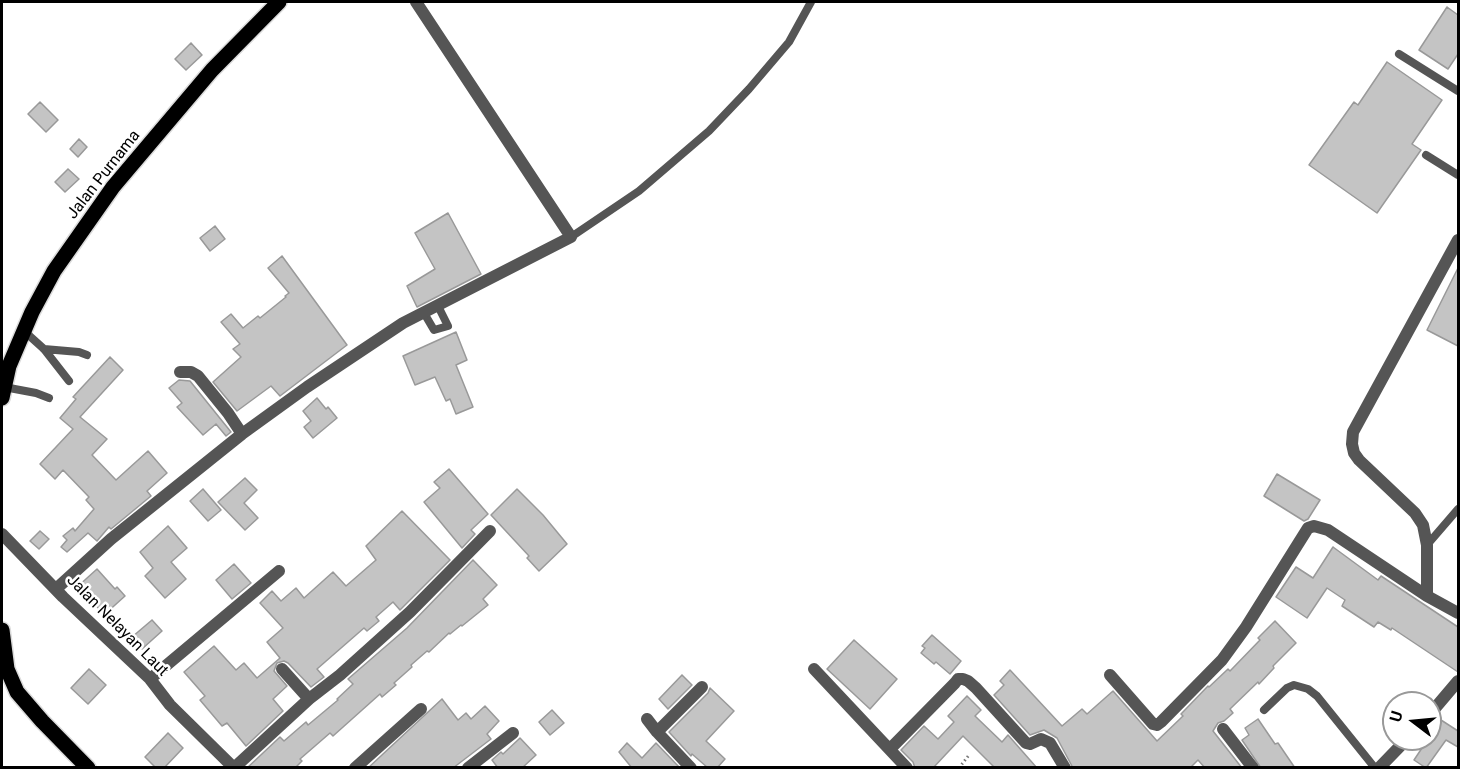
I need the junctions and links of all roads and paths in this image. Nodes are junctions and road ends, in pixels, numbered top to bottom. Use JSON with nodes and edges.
{"nodes":[{"id":1,"x":279,"y":2,"type":"edge"},
{"id":2,"x":416,"y":2,"type":"edge"},
{"id":3,"x":811,"y":2,"type":"edge"},
{"id":4,"x":1399,"y":54,"type":"dead end"},
{"id":5,"x":1458,"y":91,"type":"edge"},
{"id":6,"x":1426,"y":155,"type":"dead end"},
{"id":7,"x":1458,"y":175,"type":"edge"},
{"id":8,"x":571,"y":237,"type":"junction"},
{"id":9,"x":1458,"y":240,"type":"edge"},
{"id":10,"x":438,"y":306,"type":"junction"},
{"id":11,"x":423,"y":313,"type":"junction"},
{"id":12,"x":24,"y":331,"type":"junction"},
{"id":13,"x":44,"y":349,"type":"junction"},
{"id":14,"x":87,"y":356,"type":"dead end"},
{"id":15,"x":180,"y":372,"type":"dead end"},
{"id":16,"x":69,"y":381,"type":"dead end"},
{"id":17,"x":3,"y":382,"type":"edge"},
{"id":18,"x":49,"y":398,"type":"dead end"},
{"id":19,"x":242,"y":434,"type":"junction"},
{"id":20,"x":1458,"y":508,"type":"edge"},
{"id":21,"x":490,"y":531,"type":"dead end"},
{"id":22,"x":2,"y":534,"type":"edge"},
{"id":23,"x":1426,"y":545,"type":"junction"},
{"id":24,"x":279,"y":571,"type":"dead end"},
{"id":25,"x":56,"y":589,"type":"junction"},
{"id":26,"x":1427,"y":596,"type":"junction"},
{"id":27,"x":1458,"y":613,"type":"edge"},
{"id":28,"x":2,"y":630,"type":"edge"},
{"id":29,"x":282,"y":669,"type":"dead end"},
{"id":30,"x":814,"y":669,"type":"dead end"},
{"id":31,"x":1110,"y":675,"type":"dead end"},
{"id":32,"x":150,"y":679,"type":"junction"},
{"id":33,"x":1458,"y":681,"type":"edge"},
{"id":34,"x":702,"y":687,"type":"dead end"},
{"id":35,"x":309,"y":699,"type":"junction"},
{"id":36,"x":1442,"y":700,"type":"edge"},
{"id":37,"x":421,"y":709,"type":"dead end"},
{"id":38,"x":1264,"y":710,"type":"dead end"},
{"id":39,"x":647,"y":719,"type":"dead end"},
{"id":40,"x":1223,"y":729,"type":"dead end"},
{"id":41,"x":657,"y":732,"type":"junction"},
{"id":42,"x":513,"y":733,"type":"dead end"},
{"id":43,"x":891,"y":748,"type":"junction"},
{"id":44,"x":1395,"y":751,"type":"edge"},
{"id":45,"x":969,"y":755,"type":"dead end"},
{"id":46,"x":688,"y":766,"type":"edge"},
{"id":47,"x":88,"y":768,"type":"edge"},
{"id":48,"x":234,"y":768,"type":"edge"},
{"id":49,"x":355,"y":768,"type":"edge"},
{"id":50,"x":468,"y":768,"type":"edge"},
{"id":51,"x":907,"y":768,"type":"edge"},
{"id":52,"x":959,"y":768,"type":"edge"},
{"id":53,"x":1065,"y":768,"type":"edge"},
{"id":54,"x":1253,"y":768,"type":"edge"},
{"id":55,"x":1377,"y":768,"type":"edge"}],
"edges":[{"from":1,"to":12,"type":"main road","name":"Jalan Purnama"},
{"from":2,"to":8,"type":"street"},
{"from":3,"to":8,"type":"lane"},
{"from":4,"to":5,"type":"lane"},
{"from":6,"to":7,"type":"lane"},
{"from":8,"to":10,"type":"street"},
{"from":9,"to":23,"type":"street"},
{"from":10,"to":11,"type":"street"},
{"from":10,"to":11,"type":"lane"},
{"from":11,"to":19,"type":"street"},
{"from":12,"to":13,"type":"lane"},
{"from":12,"to":17,"type":"main road","name":"Jalan Purnama"},
{"from":13,"to":14,"type":"lane"},
{"from":13,"to":16,"type":"lane"},
{"from":15,"to":19,"type":"street"},
{"from":17,"to":18,"type":"lane"},
{"from":19,"to":25,"type":"street"},
{"from":20,"to":23,"type":"lane"},
{"from":21,"to":35,"type":"street"},
{"from":22,"to":25,"type":"street","name":"Jalan Nelayan Laut"},
{"from":23,"to":26,"type":"street"},
{"from":24,"to":32,"type":"street"},
{"from":25,"to":32,"type":"street","name":"Jalan Nelayan Laut"},
{"from":26,"to":27,"type":"street"},
{"from":26,"to":31,"type":"street"},
{"from":28,"to":47,"type":"main road"},
{"from":29,"to":35,"type":"street"},
{"from":30,"to":43,"type":"street"},
{"from":32,"to":48,"type":"street","name":"Jalan Nelayan Laut"},
{"from":33,"to":36,"type":"street"},
{"from":34,"to":41,"type":"street"},
{"from":35,"to":48,"type":"street"},
{"from":37,"to":49,"type":"street"},
{"from":38,"to":55,"type":"lane"},
{"from":39,"to":41,"type":"street"},
{"from":40,"to":54,"type":"street"},
{"from":41,"to":46,"type":"street"},
{"from":42,"to":50,"type":"street"},
{"from":43,"to":51,"type":"street"},
{"from":43,"to":53,"type":"street"},
{"from":44,"to":55,"type":"street"},
{"from":45,"to":52,"type":"path"}]}
